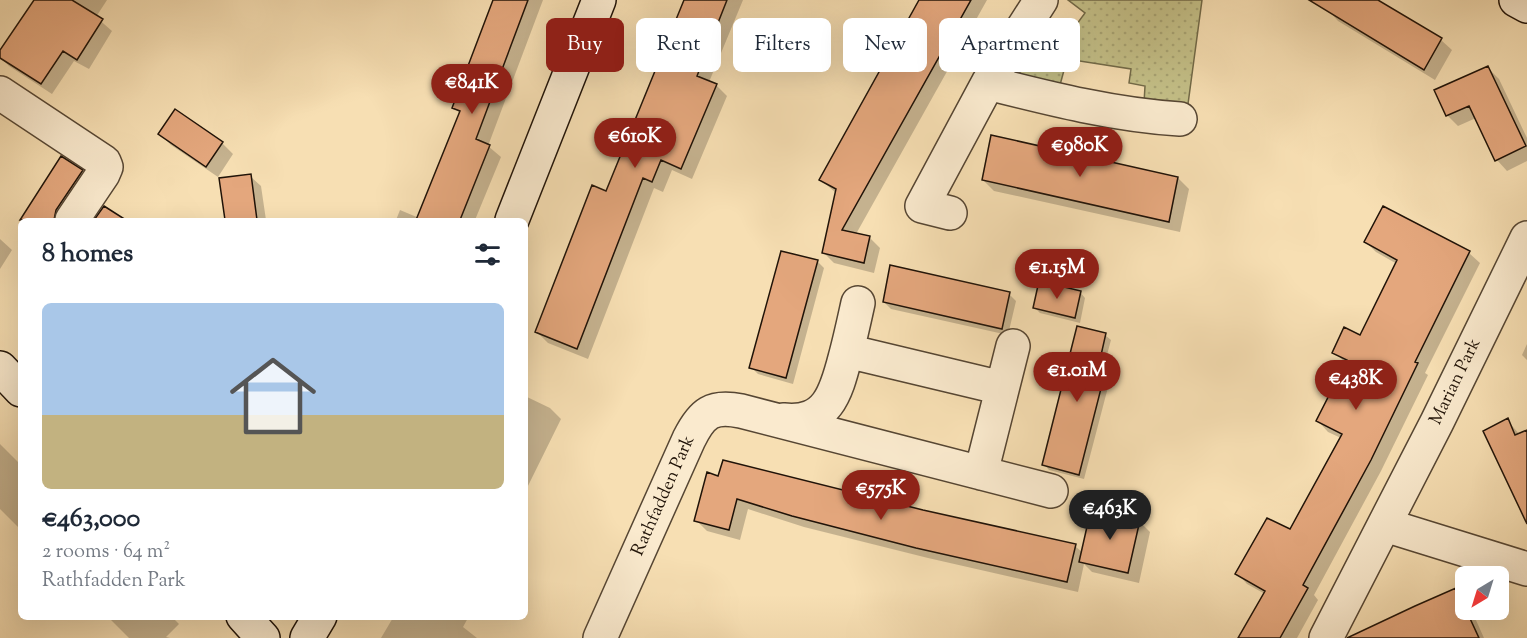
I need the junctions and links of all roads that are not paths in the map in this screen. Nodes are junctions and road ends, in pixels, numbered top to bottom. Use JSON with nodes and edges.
{"nodes":[{"id":1,"x":599,"y":0,"type":"edge"},
{"id":2,"x":1041,"y":0,"type":"edge"},
{"id":3,"x":1516,"y":0,"type":"edge"},
{"id":4,"x":1527,"y":6,"type":"edge"},
{"id":5,"x":988,"y":83,"type":"junction"},
{"id":6,"x":0,"y":93,"type":"edge"},
{"id":7,"x":1180,"y":119,"type":"dead end"},
{"id":8,"x":950,"y":213,"type":"dead end"},
{"id":9,"x":73,"y":218,"type":"edge"},
{"id":10,"x":513,"y":218,"type":"edge"},
{"id":11,"x":1527,"y":238,"type":"edge"},
{"id":12,"x":858,"y":303,"type":"dead end"},
{"id":13,"x":1013,"y":346,"type":"dead end"},
{"id":14,"x":847,"y":351,"type":"junction"},
{"id":15,"x":0,"y":368,"type":"edge"},
{"id":16,"x":18,"y":387,"type":"edge"},
{"id":17,"x":1002,"y":388,"type":"junction"},
{"id":18,"x":766,"y":417,"type":"junction"},
{"id":19,"x":981,"y":473,"type":"junction"},
{"id":20,"x":1051,"y":491,"type":"dead end"},
{"id":21,"x":1385,"y":525,"type":"junction"},
{"id":22,"x":1527,"y":569,"type":"edge"},
{"id":23,"x":247,"y":620,"type":"edge"},
{"id":24,"x":318,"y":620,"type":"edge"},
{"id":25,"x":263,"y":638,"type":"edge"},
{"id":26,"x":308,"y":638,"type":"edge"},
{"id":27,"x":600,"y":638,"type":"edge"},
{"id":28,"x":1326,"y":638,"type":"edge"}],
"edges":[{"from":1,"to":10,"type":"street"},
{"from":2,"to":5,"type":"street"},
{"from":3,"to":4,"type":"street"},
{"from":5,"to":7,"type":"street"},
{"from":5,"to":8,"type":"street"},
{"from":6,"to":9,"type":"street"},
{"from":11,"to":21,"type":"street","name":"Marian Park"},
{"from":12,"to":14,"type":"street","name":"Rathfadden Park"},
{"from":13,"to":17,"type":"street"},
{"from":14,"to":17,"type":"street"},
{"from":14,"to":18,"type":"street","name":"Rathfadden Park"},
{"from":15,"to":16,"type":"street"},
{"from":17,"to":19,"type":"street"},
{"from":18,"to":19,"type":"street","name":"Rathfadden Park"},
{"from":18,"to":27,"type":"street","name":"Rathfadden Park"},
{"from":19,"to":20,"type":"street","name":"Rathfadden Park"},
{"from":21,"to":22,"type":"street"},
{"from":21,"to":28,"type":"street","name":"Marian Park"},
{"from":23,"to":25,"type":"street"},
{"from":24,"to":26,"type":"street"}]}
